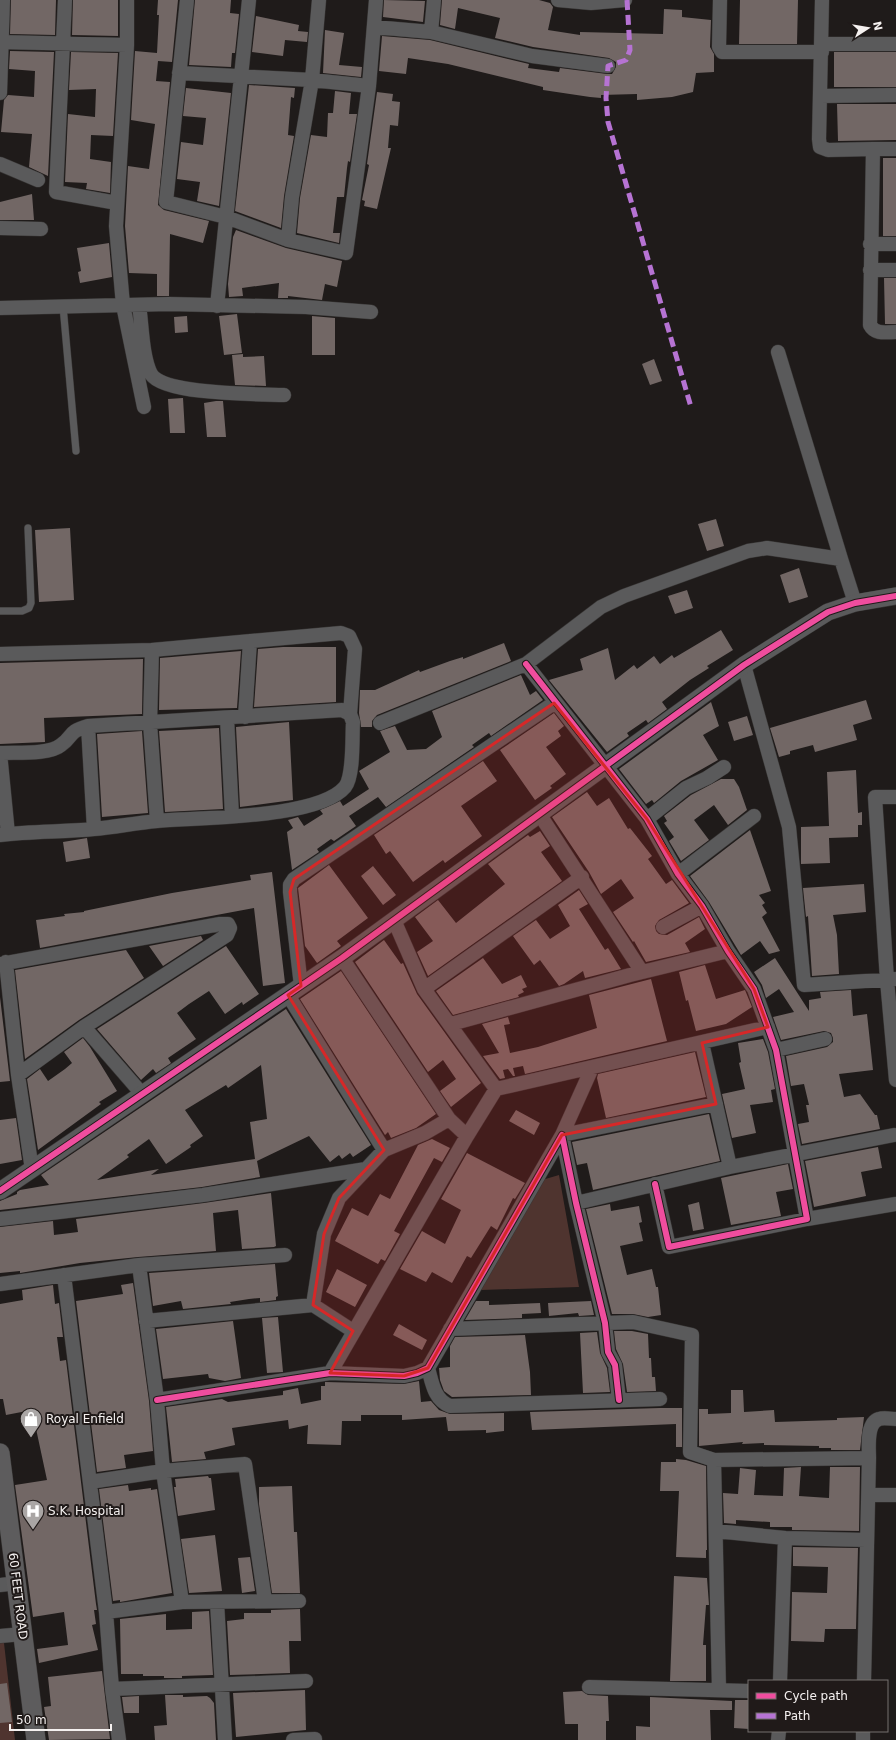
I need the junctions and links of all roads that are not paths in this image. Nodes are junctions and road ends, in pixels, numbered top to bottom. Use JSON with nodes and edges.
{"nodes":[{"id":1,"x":3,"y":0,"type":"edge"},
{"id":2,"x":65,"y":0,"type":"edge"},
{"id":3,"x":127,"y":0,"type":"edge"},
{"id":4,"x":188,"y":0,"type":"edge"},
{"id":5,"x":249,"y":0,"type":"edge"},
{"id":6,"x":319,"y":0,"type":"edge"},
{"id":7,"x":376,"y":0,"type":"edge"},
{"id":8,"x":434,"y":0,"type":"edge"},
{"id":9,"x":558,"y":0,"type":"edge"},
{"id":10,"x":625,"y":0,"type":"edge"},
{"id":11,"x":720,"y":0,"type":"edge"},
{"id":12,"x":822,"y":0,"type":"edge"},
{"id":13,"x":374,"y":27,"type":"junction"},
{"id":14,"x":431,"y":32,"type":"junction"},
{"id":15,"x":1,"y":42,"type":"edge"},
{"id":16,"x":64,"y":44,"type":"junction"},
{"id":17,"x":896,"y":44,"type":"edge"},
{"id":18,"x":127,"y":45,"type":"junction"},
{"id":19,"x":822,"y":48,"type":"junction"},
{"id":20,"x":608,"y":66,"type":"dead end"},
{"id":21,"x":179,"y":73,"type":"junction"},
{"id":22,"x":242,"y":77,"type":"junction"},
{"id":23,"x":312,"y":80,"type":"junction"},
{"id":24,"x":369,"y":86,"type":"junction"},
{"id":25,"x":0,"y":94,"type":"edge"},
{"id":26,"x":896,"y":95,"type":"edge"},
{"id":27,"x":820,"y":96,"type":"junction"},
{"id":28,"x":873,"y":149,"type":"junction"},
{"id":29,"x":896,"y":149,"type":"edge"},
{"id":30,"x":0,"y":164,"type":"edge"},
{"id":31,"x":38,"y":180,"type":"dead end"},
{"id":32,"x":117,"y":203,"type":"junction"},
{"id":33,"x":226,"y":217,"type":"junction"},
{"id":34,"x":0,"y":228,"type":"edge"},
{"id":35,"x":41,"y":229,"type":"dead end"},
{"id":36,"x":288,"y":240,"type":"junction"},
{"id":37,"x":870,"y":244,"type":"junction"},
{"id":38,"x":896,"y":244,"type":"edge"},
{"id":39,"x":870,"y":270,"type":"junction"},
{"id":40,"x":896,"y":270,"type":"edge"},
{"id":41,"x":123,"y":305,"type":"junction"},
{"id":42,"x":139,"y":305,"type":"junction"},
{"id":43,"x":63,"y":306,"type":"junction"},
{"id":44,"x":216,"y":306,"type":"junction"},
{"id":45,"x":0,"y":308,"type":"edge"},
{"id":46,"x":371,"y":312,"type":"dead end"},
{"id":47,"x":896,"y":332,"type":"edge"},
{"id":48,"x":778,"y":352,"type":"dead end"},
{"id":49,"x":284,"y":395,"type":"dead end"},
{"id":50,"x":144,"y":407,"type":"dead end"},
{"id":51,"x":76,"y":451,"type":"dead end"},
{"id":52,"x":28,"y":528,"type":"dead end"},
{"id":53,"x":841,"y":559,"type":"junction"},
{"id":54,"x":896,"y":596,"type":"edge"},
{"id":55,"x":855,"y":603,"type":"junction"},
{"id":56,"x":0,"y":611,"type":"edge"},
{"id":57,"x":250,"y":641,"type":"junction"},
{"id":58,"x":152,"y":650,"type":"junction"},
{"id":59,"x":0,"y":654,"type":"edge"},
{"id":60,"x":526,"y":664,"type":"junction"},
{"id":61,"x":744,"y":665,"type":"junction"},
{"id":62,"x":554,"y":703,"type":"junction"},
{"id":63,"x":350,"y":714,"type":"junction"},
{"id":64,"x":245,"y":717,"type":"junction"},
{"id":65,"x":227,"y":718,"type":"junction"},
{"id":66,"x":150,"y":723,"type":"junction"},
{"id":67,"x":380,"y":723,"type":"dead end"},
{"id":68,"x":88,"y":726,"type":"junction"},
{"id":69,"x":0,"y":752,"type":"edge"},
{"id":70,"x":724,"y":767,"type":"dead end"},
{"id":71,"x":605,"y":768,"type":"junction"},
{"id":72,"x":896,"y":797,"type":"edge"},
{"id":73,"x":540,"y":815,"type":"junction"},
{"id":74,"x":232,"y":816,"type":"junction"},
{"id":75,"x":754,"y":816,"type":"dead end"},
{"id":76,"x":646,"y":819,"type":"junction"},
{"id":77,"x":157,"y":821,"type":"junction"},
{"id":78,"x":94,"y":829,"type":"junction"},
{"id":79,"x":4,"y":835,"type":"edge"},
{"id":80,"x":678,"y":874,"type":"junction"},
{"id":81,"x":582,"y":877,"type":"junction"},
{"id":82,"x":702,"y":906,"type":"junction"},
{"id":83,"x":394,"y":920,"type":"junction"},
{"id":84,"x":663,"y":927,"type":"dead end"},
{"id":85,"x":728,"y":951,"type":"junction"},
{"id":86,"x":342,"y":958,"type":"junction"},
{"id":87,"x":3,"y":963,"type":"edge"},
{"id":88,"x":642,"y":972,"type":"junction"},
{"id":89,"x":891,"y":979,"type":"edge"},
{"id":90,"x":424,"y":989,"type":"junction"},
{"id":91,"x":295,"y":991,"type":"junction"},
{"id":92,"x":451,"y":1024,"type":"junction"},
{"id":93,"x":84,"y":1027,"type":"junction"},
{"id":94,"x":768,"y":1027,"type":"junction"},
{"id":95,"x":825,"y":1039,"type":"dead end"},
{"id":96,"x":702,"y":1043,"type":"junction"},
{"id":97,"x":776,"y":1050,"type":"junction"},
{"id":98,"x":592,"y":1068,"type":"junction"},
{"id":99,"x":18,"y":1076,"type":"junction"},
{"id":100,"x":896,"y":1080,"type":"edge"},
{"id":101,"x":496,"y":1089,"type":"junction"},
{"id":102,"x":143,"y":1095,"type":"junction"},
{"id":103,"x":716,"y":1104,"type":"junction"},
{"id":104,"x":450,"y":1119,"type":"junction"},
{"id":105,"x":562,"y":1135,"type":"junction"},
{"id":106,"x":894,"y":1135,"type":"dead end"},
{"id":107,"x":467,"y":1136,"type":"junction"},
{"id":108,"x":384,"y":1150,"type":"junction"},
{"id":109,"x":795,"y":1155,"type":"junction"},
{"id":110,"x":730,"y":1167,"type":"junction"},
{"id":111,"x":32,"y":1170,"type":"junction"},
{"id":112,"x":366,"y":1170,"type":"junction"},
{"id":113,"x":655,"y":1184,"type":"junction"},
{"id":114,"x":0,"y":1191,"type":"edge"},
{"id":115,"x":576,"y":1202,"type":"junction"},
{"id":116,"x":896,"y":1204,"type":"edge"},
{"id":117,"x":807,"y":1218,"type":"junction"},
{"id":118,"x":0,"y":1219,"type":"edge"},
{"id":119,"x":285,"y":1255,"type":"dead end"},
{"id":120,"x":139,"y":1265,"type":"junction"},
{"id":121,"x":64,"y":1275,"type":"junction"},
{"id":122,"x":0,"y":1284,"type":"edge"},
{"id":123,"x":313,"y":1305,"type":"junction"},
{"id":124,"x":146,"y":1321,"type":"junction"},
{"id":125,"x":604,"y":1323,"type":"junction"},
{"id":126,"x":450,"y":1329,"type":"junction"},
{"id":127,"x":353,"y":1331,"type":"junction"},
{"id":128,"x":428,"y":1368,"type":"junction"},
{"id":129,"x":330,"y":1373,"type":"junction"},
{"id":130,"x":660,"y":1399,"type":"dead end"},
{"id":131,"x":157,"y":1400,"type":"junction"},
{"id":132,"x":619,"y":1400,"type":"junction"},
{"id":133,"x":896,"y":1419,"type":"edge"},
{"id":134,"x":0,"y":1453,"type":"edge"},
{"id":135,"x":868,"y":1458,"type":"junction"},
{"id":136,"x":714,"y":1460,"type":"junction"},
{"id":137,"x":163,"y":1471,"type":"junction"},
{"id":138,"x":90,"y":1482,"type":"junction"},
{"id":139,"x":868,"y":1495,"type":"junction"},
{"id":140,"x":896,"y":1495,"type":"edge"},
{"id":141,"x":3,"y":1496,"type":"edge"},
{"id":142,"x":716,"y":1531,"type":"junction"},
{"id":143,"x":785,"y":1538,"type":"junction"},
{"id":144,"x":866,"y":1540,"type":"junction"},
{"id":145,"x":6,"y":1543,"type":"edge"},
{"id":146,"x":8,"y":1584,"type":"edge"},
{"id":147,"x":265,"y":1601,"type":"junction"},
{"id":148,"x":299,"y":1601,"type":"dead end"},
{"id":149,"x":182,"y":1602,"type":"junction"},
{"id":150,"x":217,"y":1602,"type":"junction"},
{"id":151,"x":106,"y":1612,"type":"junction"},
{"id":152,"x":23,"y":1634,"type":"junction"},
{"id":153,"x":0,"y":1636,"type":"edge"},
{"id":154,"x":780,"y":1680,"type":"edge"},
{"id":155,"x":864,"y":1680,"type":"edge"},
{"id":156,"x":306,"y":1681,"type":"dead end"},
{"id":157,"x":222,"y":1684,"type":"junction"},
{"id":158,"x":589,"y":1687,"type":"dead end"},
{"id":159,"x":112,"y":1689,"type":"junction"},
{"id":160,"x":719,"y":1690,"type":"junction"},
{"id":161,"x":748,"y":1691,"type":"edge"},
{"id":162,"x":315,"y":1739,"type":"dead end"},
{"id":163,"x":36,"y":1740,"type":"edge"},
{"id":164,"x":119,"y":1740,"type":"edge"},
{"id":165,"x":225,"y":1740,"type":"edge"},
{"id":166,"x":292,"y":1740,"type":"edge"}],
"edges":[{"from":1,"to":15,"type":"street"},
{"from":2,"to":16,"type":"street"},
{"from":3,"to":18,"type":"street"},
{"from":4,"to":21,"type":"street"},
{"from":5,"to":22,"type":"street"},
{"from":6,"to":23,"type":"street"},
{"from":7,"to":13,"type":"street"},
{"from":8,"to":14,"type":"street"},
{"from":9,"to":10,"type":"street"},
{"from":11,"to":19,"type":"street"},
{"from":12,"to":19,"type":"street"},
{"from":13,"to":14,"type":"street"},
{"from":13,"to":24,"type":"street"},
{"from":14,"to":20,"type":"street"},
{"from":15,"to":16,"type":"street"},
{"from":15,"to":25,"type":"street"},
{"from":16,"to":18,"type":"street"},
{"from":16,"to":32,"type":"street"},
{"from":17,"to":19,"type":"street"},
{"from":18,"to":32,"type":"street"},
{"from":19,"to":27,"type":"street"},
{"from":21,"to":22,"type":"street"},
{"from":21,"to":33,"type":"street"},
{"from":22,"to":23,"type":"street"},
{"from":22,"to":33,"type":"street"},
{"from":23,"to":24,"type":"street"},
{"from":23,"to":36,"type":"street"},
{"from":24,"to":36,"type":"street"},
{"from":26,"to":27,"type":"street"},
{"from":27,"to":28,"type":"street"},
{"from":28,"to":29,"type":"street"},
{"from":28,"to":37,"type":"street"},
{"from":30,"to":31,"type":"street"},
{"from":32,"to":41,"type":"street"},
{"from":33,"to":36,"type":"street"},
{"from":33,"to":44,"type":"street"},
{"from":34,"to":35,"type":"street"},
{"from":37,"to":38,"type":"street"},
{"from":37,"to":39,"type":"street"},
{"from":39,"to":40,"type":"street"},
{"from":39,"to":47,"type":"street"},
{"from":41,"to":42,"type":"street"},
{"from":41,"to":43,"type":"street"},
{"from":41,"to":50,"type":"street"},
{"from":42,"to":44,"type":"street"},
{"from":42,"to":49,"type":"street"},
{"from":43,"to":45,"type":"street"},
{"from":43,"to":51,"type":"lane"},
{"from":44,"to":46,"type":"street"},
{"from":48,"to":53,"type":"street"},
{"from":52,"to":56,"type":"lane"},
{"from":53,"to":55,"type":"street"},
{"from":53,"to":60,"type":"street"},
{"from":54,"to":55,"type":"street"},
{"from":55,"to":61,"type":"street"},
{"from":57,"to":58,"type":"street"},
{"from":57,"to":63,"type":"street"},
{"from":57,"to":64,"type":"street"},
{"from":58,"to":59,"type":"street"},
{"from":58,"to":66,"type":"street"},
{"from":60,"to":62,"type":"street"},
{"from":60,"to":67,"type":"street"},
{"from":61,"to":71,"type":"street"},
{"from":61,"to":89,"type":"street"},
{"from":62,"to":71,"type":"street"},
{"from":62,"to":91,"type":"street"},
{"from":63,"to":64,"type":"street"},
{"from":63,"to":74,"type":"street"},
{"from":64,"to":65,"type":"street"},
{"from":65,"to":66,"type":"street"},
{"from":65,"to":74,"type":"street"},
{"from":66,"to":68,"type":"street"},
{"from":66,"to":77,"type":"street"},
{"from":68,"to":69,"type":"street"},
{"from":68,"to":78,"type":"street"},
{"from":69,"to":79,"type":"street"},
{"from":70,"to":76,"type":"street"},
{"from":71,"to":73,"type":"street"},
{"from":71,"to":76,"type":"street"},
{"from":72,"to":89,"type":"street"},
{"from":73,"to":81,"type":"street"},
{"from":73,"to":83,"type":"street"},
{"from":74,"to":77,"type":"street"},
{"from":75,"to":80,"type":"street"},
{"from":76,"to":80,"type":"street"},
{"from":77,"to":78,"type":"street"},
{"from":78,"to":79,"type":"street"},
{"from":80,"to":82,"type":"street"},
{"from":81,"to":88,"type":"street"},
{"from":81,"to":90,"type":"street"},
{"from":82,"to":84,"type":"street"},
{"from":82,"to":85,"type":"street"},
{"from":83,"to":86,"type":"street"},
{"from":83,"to":90,"type":"street"},
{"from":85,"to":88,"type":"street"},
{"from":85,"to":94,"type":"street"},
{"from":86,"to":91,"type":"street"},
{"from":86,"to":104,"type":"street"},
{"from":87,"to":93,"type":"street"},
{"from":87,"to":99,"type":"street"},
{"from":88,"to":92,"type":"street"},
{"from":89,"to":100,"type":"street"},
{"from":90,"to":92,"type":"street"},
{"from":91,"to":102,"type":"street"},
{"from":91,"to":108,"type":"street"},
{"from":92,"to":101,"type":"street"},
{"from":93,"to":99,"type":"street"},
{"from":93,"to":102,"type":"street"},
{"from":94,"to":96,"type":"street"},
{"from":94,"to":97,"type":"street"},
{"from":95,"to":97,"type":"street"},
{"from":96,"to":98,"type":"street"},
{"from":96,"to":103,"type":"street"},
{"from":97,"to":109,"type":"street"},
{"from":98,"to":101,"type":"street"},
{"from":98,"to":105,"type":"street"},
{"from":99,"to":111,"type":"street"},
{"from":101,"to":107,"type":"street"},
{"from":102,"to":111,"type":"street"},
{"from":103,"to":105,"type":"street"},
{"from":103,"to":110,"type":"street"},
{"from":104,"to":107,"type":"street"},
{"from":104,"to":108,"type":"street"},
{"from":105,"to":115,"type":"street"},
{"from":105,"to":126,"type":"street"},
{"from":106,"to":109,"type":"street"},
{"from":107,"to":127,"type":"street"},
{"from":108,"to":112,"type":"street"},
{"from":109,"to":110,"type":"street"},
{"from":109,"to":117,"type":"street"},
{"from":110,"to":113,"type":"street"},
{"from":111,"to":114,"type":"street"},
{"from":112,"to":118,"type":"street"},
{"from":112,"to":123,"type":"street"},
{"from":113,"to":115,"type":"street"},
{"from":113,"to":117,"type":"street"},
{"from":115,"to":125,"type":"street"},
{"from":116,"to":117,"type":"street"},
{"from":119,"to":120,"type":"street"},
{"from":120,"to":121,"type":"street"},
{"from":120,"to":124,"type":"street"},
{"from":121,"to":122,"type":"street"},
{"from":121,"to":138,"type":"street"},
{"from":123,"to":124,"type":"street"},
{"from":123,"to":127,"type":"street"},
{"from":124,"to":131,"type":"street"},
{"from":125,"to":126,"type":"street"},
{"from":125,"to":132,"type":"street"},
{"from":125,"to":136,"type":"street"},
{"from":126,"to":128,"type":"street"},
{"from":127,"to":129,"type":"street"},
{"from":128,"to":129,"type":"street"},
{"from":128,"to":132,"type":"street"},
{"from":129,"to":131,"type":"street"},
{"from":130,"to":132,"type":"street"},
{"from":131,"to":137,"type":"street"},
{"from":133,"to":135,"type":"street"},
{"from":134,"to":141,"type":"main road","name":"60 FEET ROAD"},
{"from":135,"to":136,"type":"street"},
{"from":135,"to":139,"type":"street"},
{"from":136,"to":142,"type":"street"},
{"from":137,"to":138,"type":"street"},
{"from":137,"to":147,"type":"street"},
{"from":137,"to":149,"type":"street"},
{"from":138,"to":151,"type":"street"},
{"from":139,"to":140,"type":"street"},
{"from":139,"to":144,"type":"street"},
{"from":141,"to":145,"type":"main road","name":"60 FEET ROAD"},
{"from":142,"to":143,"type":"street"},
{"from":142,"to":160,"type":"street"},
{"from":143,"to":144,"type":"street"},
{"from":143,"to":154,"type":"street"},
{"from":144,"to":155,"type":"street"},
{"from":145,"to":146,"type":"main road","name":"60 FEET ROAD"},
{"from":146,"to":152,"type":"main road","name":"60 FEET ROAD"},
{"from":147,"to":148,"type":"street"},
{"from":147,"to":150,"type":"street"},
{"from":149,"to":150,"type":"street"},
{"from":149,"to":151,"type":"street"},
{"from":150,"to":157,"type":"street"},
{"from":151,"to":159,"type":"street"},
{"from":152,"to":153,"type":"street"},
{"from":152,"to":163,"type":"main road","name":"60 FEET ROAD"},
{"from":156,"to":157,"type":"street"},
{"from":157,"to":159,"type":"street"},
{"from":157,"to":165,"type":"street"},
{"from":158,"to":160,"type":"street"},
{"from":159,"to":164,"type":"street"},
{"from":160,"to":161,"type":"street"},
{"from":162,"to":166,"type":"street"}]}
